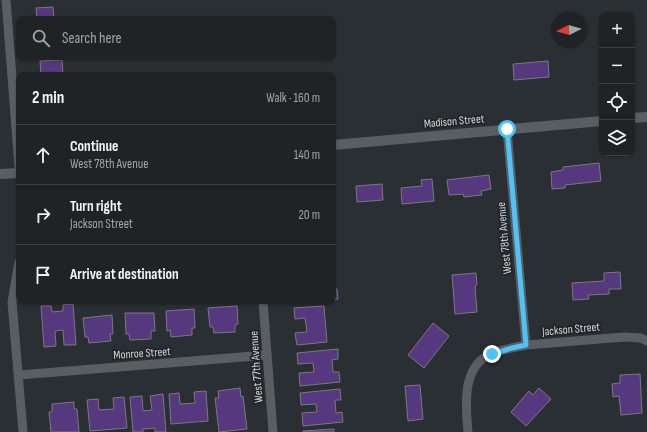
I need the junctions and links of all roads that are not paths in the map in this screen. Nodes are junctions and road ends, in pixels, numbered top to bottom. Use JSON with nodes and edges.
{"nodes":[{"id":1,"x":6,"y":0,"type":"edge"},
{"id":2,"x":647,"y":117,"type":"edge"},
{"id":3,"x":635,"y":118,"type":"edge"},
{"id":4,"x":599,"y":121,"type":"edge"},
{"id":5,"x":16,"y":128,"type":"edge"},
{"id":6,"x":507,"y":129,"type":"junction"},
{"id":7,"x":336,"y":145,"type":"edge"},
{"id":8,"x":16,"y":173,"type":"edge"},
{"id":9,"x":0,"y":174,"type":"edge"},
{"id":10,"x":16,"y":279,"type":"edge"},
{"id":11,"x":263,"y":304,"type":"edge"},
{"id":12,"x":647,"y":341,"type":"edge"},
{"id":13,"x":526,"y":345,"type":"junction"},
{"id":14,"x":267,"y":355,"type":"junction"},
{"id":15,"x":19,"y":375,"type":"junction"},
{"id":16,"x":23,"y":432,"type":"edge"},
{"id":17,"x":273,"y":432,"type":"edge"},
{"id":18,"x":468,"y":432,"type":"edge"}],
"edges":[{"from":1,"to":5,"type":"street"},
{"from":2,"to":3,"type":"street"},
{"from":4,"to":6,"type":"street","name":"Madison Street"},
{"from":6,"to":7,"type":"street","name":"Madison Street"},
{"from":6,"to":13,"type":"street","name":"West 78th Avenue"},
{"from":8,"to":9,"type":"street"},
{"from":10,"to":15,"type":"street"},
{"from":11,"to":14,"type":"street","name":"West 77th Avenue"},
{"from":12,"to":13,"type":"street","name":"Jackson Street"},
{"from":13,"to":18,"type":"street","name":"Jackson Street"},
{"from":14,"to":15,"type":"street","name":"Monroe Street"},
{"from":14,"to":17,"type":"street","name":"West 77th Avenue"},
{"from":15,"to":16,"type":"street"}]}
